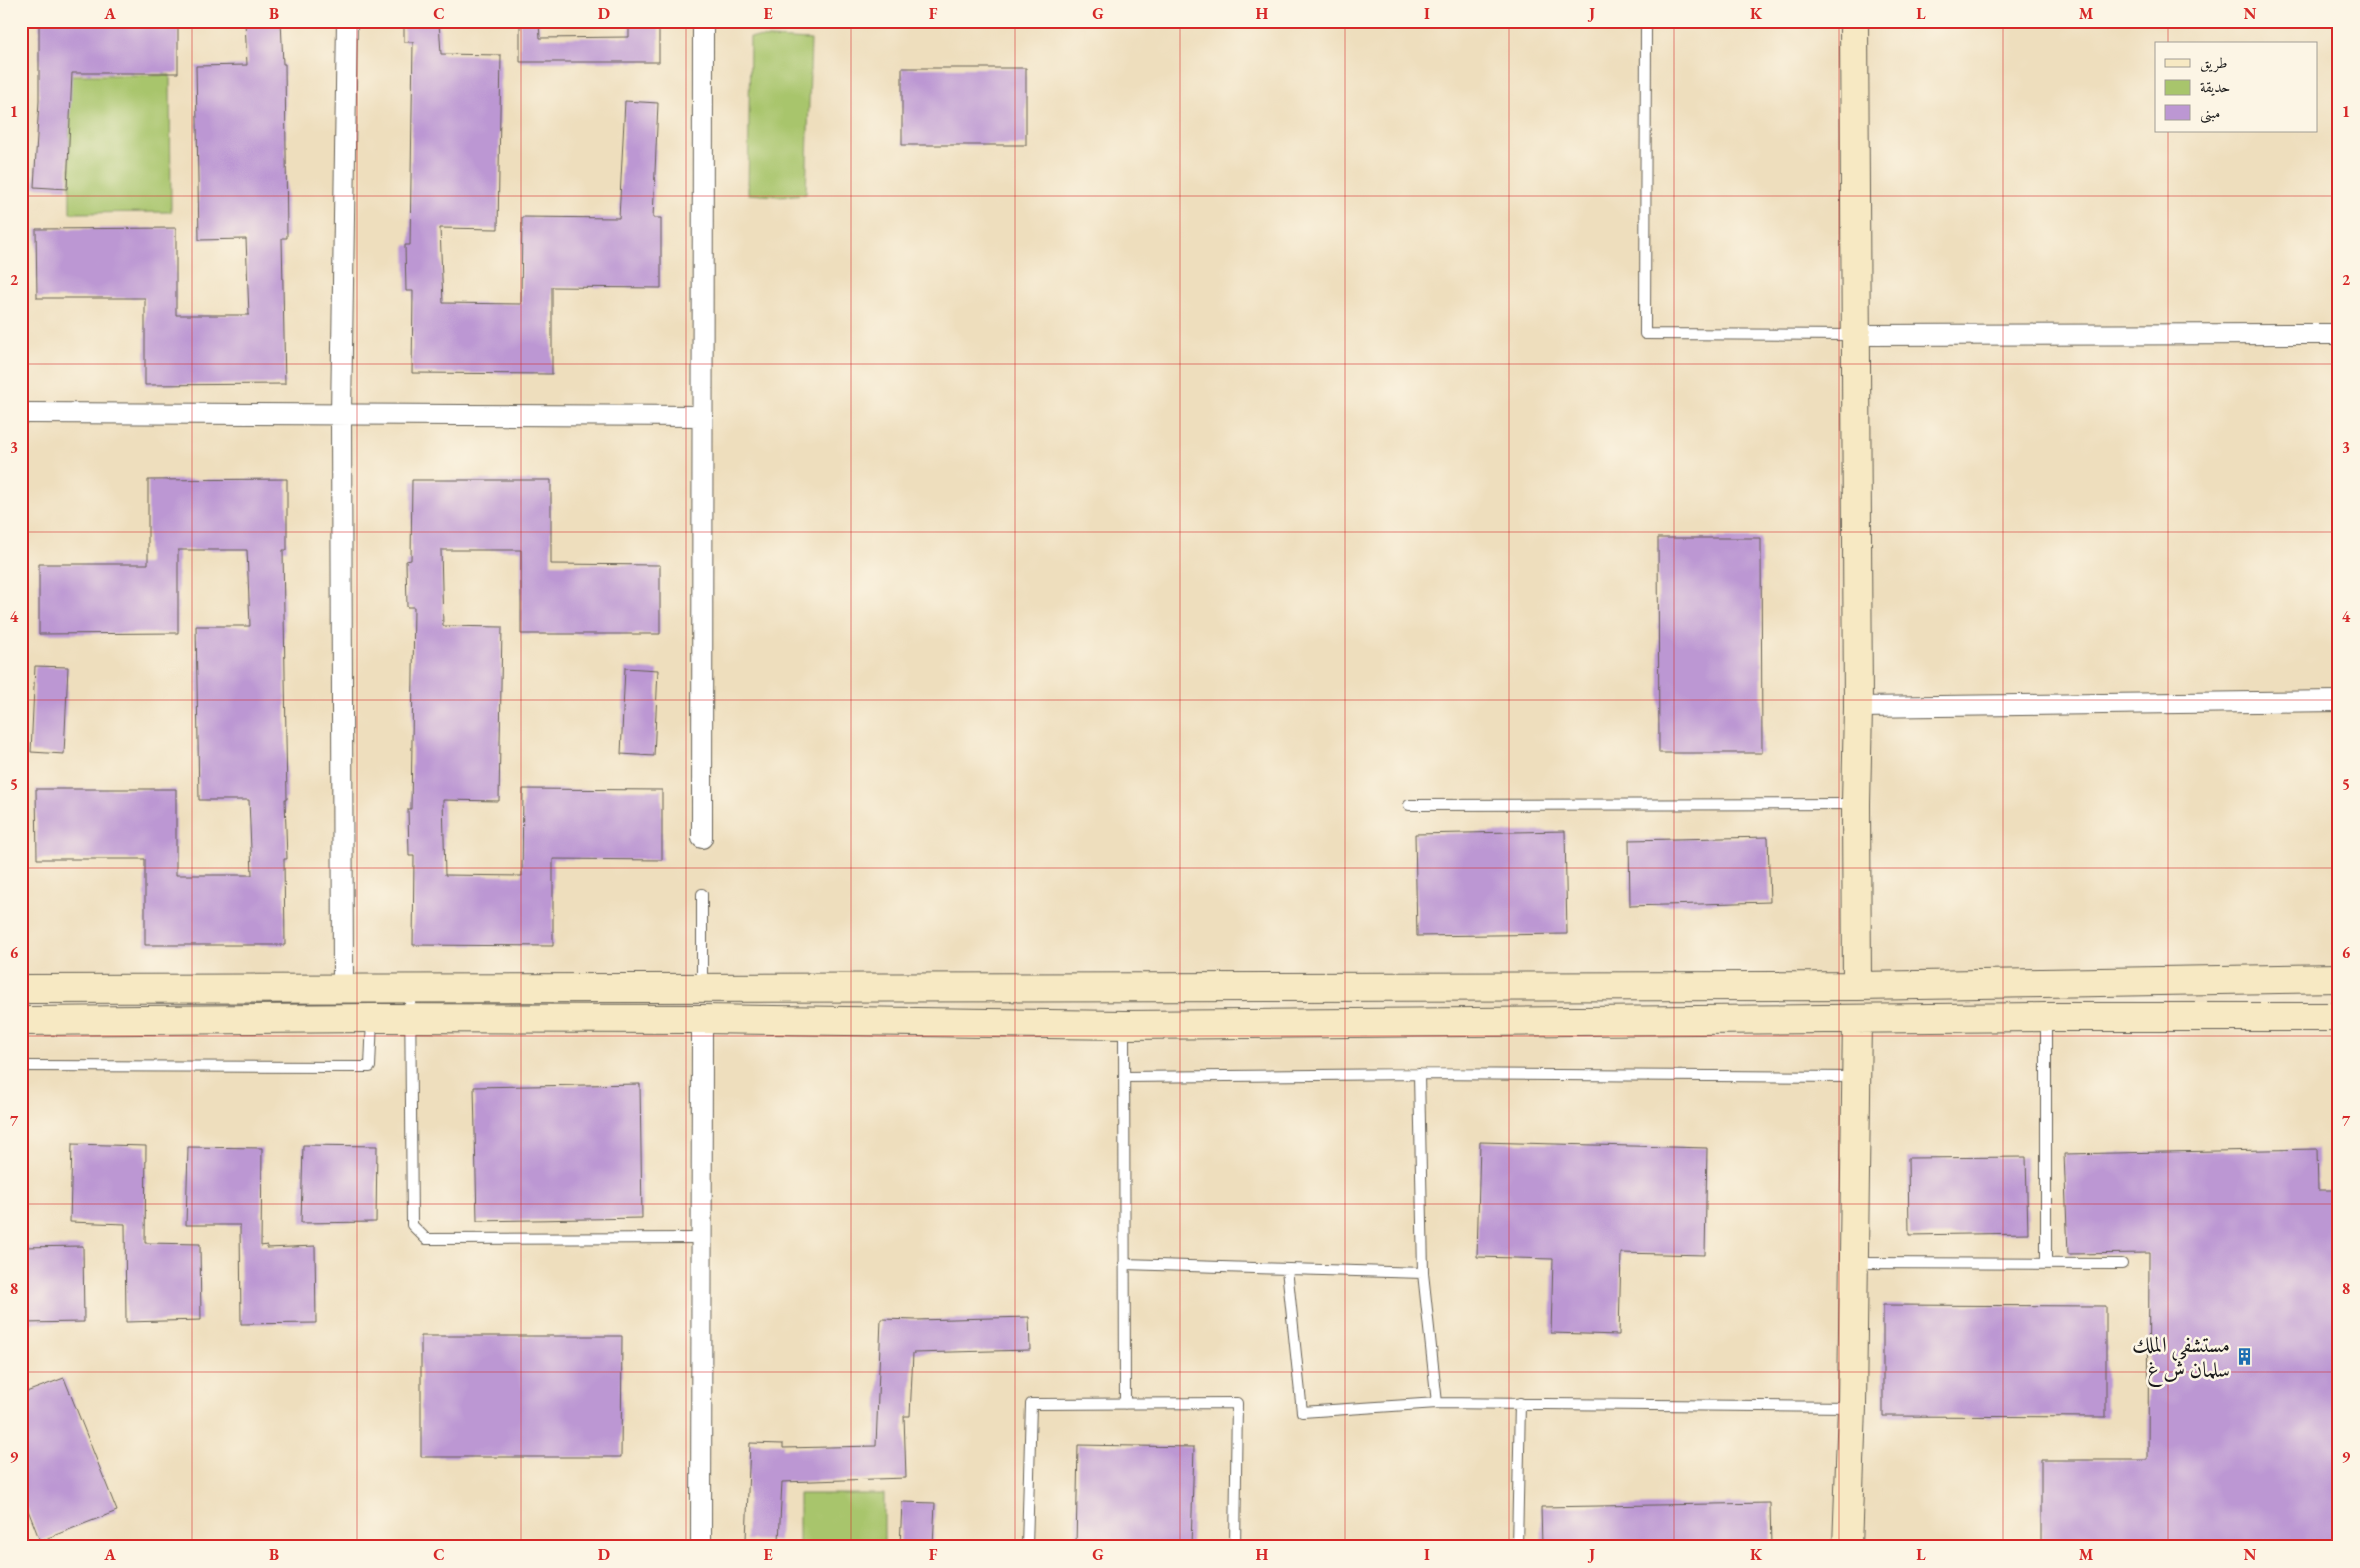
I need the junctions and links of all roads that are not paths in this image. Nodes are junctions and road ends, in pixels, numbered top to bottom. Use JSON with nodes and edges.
{"nodes":[{"id":1,"x":347,"y":21,"type":"edge"},
{"id":2,"x":704,"y":21,"type":"edge"},
{"id":3,"x":1646,"y":21,"type":"edge"},
{"id":4,"x":1854,"y":21,"type":"edge"},
{"id":5,"x":2339,"y":334,"type":"edge"},
{"id":6,"x":1857,"y":335,"type":"junction"},
{"id":7,"x":21,"y":413,"type":"edge"},
{"id":8,"x":341,"y":414,"type":"junction"},
{"id":9,"x":703,"y":416,"type":"junction"},
{"id":10,"x":2339,"y":700,"type":"edge"},
{"id":11,"x":1858,"y":707,"type":"junction"},
{"id":12,"x":1856,"y":804,"type":"junction"},
{"id":13,"x":1409,"y":805,"type":"dead end"},
{"id":14,"x":702,"y":838,"type":"dead end"},
{"id":15,"x":702,"y":894,"type":"dead end"},
{"id":16,"x":2339,"y":978,"type":"edge"},
{"id":17,"x":1071,"y":986,"type":"junction"},
{"id":18,"x":1123,"y":986,"type":"junction"},
{"id":19,"x":1858,"y":986,"type":"junction"},
{"id":20,"x":702,"y":988,"type":"junction"},
{"id":21,"x":55,"y":989,"type":"junction"},
{"id":22,"x":343,"y":989,"type":"junction"},
{"id":23,"x":410,"y":989,"type":"junction"},
{"id":24,"x":21,"y":990,"type":"edge"},
{"id":25,"x":2046,"y":1017,"type":"junction"},
{"id":26,"x":2339,"y":1017,"type":"edge"},
{"id":27,"x":372,"y":1018,"type":"junction"},
{"id":28,"x":410,"y":1019,"type":"junction"},
{"id":29,"x":702,"y":1019,"type":"junction"},
{"id":30,"x":1857,"y":1019,"type":"junction"},
{"id":31,"x":21,"y":1021,"type":"edge"},
{"id":32,"x":58,"y":1021,"type":"junction"},
{"id":33,"x":1070,"y":1024,"type":"junction"},
{"id":34,"x":1124,"y":1025,"type":"junction"},
{"id":35,"x":21,"y":1066,"type":"edge"},
{"id":36,"x":1419,"y":1074,"type":"junction"},
{"id":37,"x":1124,"y":1077,"type":"junction"},
{"id":38,"x":1856,"y":1077,"type":"junction"},
{"id":39,"x":702,"y":1238,"type":"junction"},
{"id":40,"x":1854,"y":1263,"type":"junction"},
{"id":41,"x":1124,"y":1264,"type":"junction"},
{"id":42,"x":2046,"y":1264,"type":"junction"},
{"id":43,"x":2122,"y":1264,"type":"dead end"},
{"id":44,"x":1287,"y":1269,"type":"junction"},
{"id":45,"x":1424,"y":1273,"type":"junction"},
{"id":46,"x":1437,"y":1403,"type":"junction"},
{"id":47,"x":1520,"y":1403,"type":"junction"},
{"id":48,"x":1125,"y":1404,"type":"junction"},
{"id":49,"x":1852,"y":1407,"type":"junction"},
{"id":50,"x":701,"y":1547,"type":"edge"},
{"id":51,"x":1027,"y":1547,"type":"edge"},
{"id":52,"x":1235,"y":1547,"type":"edge"},
{"id":53,"x":1517,"y":1547,"type":"edge"},
{"id":54,"x":1846,"y":1547,"type":"edge"}],
"edges":[{"from":1,"to":8,"type":"street"},
{"from":2,"to":9,"type":"street"},
{"from":3,"to":6,"type":"lane"},
{"from":4,"to":6,"type":"street"},
{"from":5,"to":6,"type":"street"},
{"from":6,"to":11,"type":"street"},
{"from":7,"to":8,"type":"street"},
{"from":8,"to":9,"type":"street"},
{"from":8,"to":22,"type":"street"},
{"from":9,"to":14,"type":"street"},
{"from":10,"to":11,"type":"street"},
{"from":11,"to":12,"type":"street"},
{"from":12,"to":13,"type":"lane"},
{"from":12,"to":19,"type":"street"},
{"from":15,"to":20,"type":"lane"},
{"from":16,"to":19,"type":"street"},
{"from":17,"to":18,"type":"street"},
{"from":17,"to":20,"type":"street"},
{"from":17,"to":33,"type":"street"},
{"from":18,"to":19,"type":"street"},
{"from":18,"to":34,"type":"street"},
{"from":20,"to":23,"type":"street"},
{"from":21,"to":22,"type":"street"},
{"from":21,"to":24,"type":"street"},
{"from":21,"to":32,"type":"street"},
{"from":22,"to":23,"type":"street"},
{"from":23,"to":28,"type":"lane"},
{"from":25,"to":26,"type":"street"},
{"from":25,"to":30,"type":"street"},
{"from":25,"to":42,"type":"lane"},
{"from":27,"to":28,"type":"street"},
{"from":27,"to":32,"type":"street"},
{"from":27,"to":35,"type":"lane"},
{"from":28,"to":29,"type":"street"},
{"from":28,"to":39,"type":"lane"},
{"from":29,"to":33,"type":"street"},
{"from":29,"to":39,"type":"street"},
{"from":30,"to":34,"type":"street"},
{"from":30,"to":38,"type":"street"},
{"from":31,"to":32,"type":"street"},
{"from":33,"to":34,"type":"street"},
{"from":34,"to":37,"type":"lane"},
{"from":36,"to":37,"type":"lane"},
{"from":36,"to":38,"type":"lane"},
{"from":36,"to":45,"type":"lane"},
{"from":37,"to":41,"type":"lane"},
{"from":38,"to":40,"type":"street"},
{"from":39,"to":50,"type":"street"},
{"from":40,"to":42,"type":"lane"},
{"from":40,"to":49,"type":"street"},
{"from":41,"to":44,"type":"lane"},
{"from":41,"to":48,"type":"lane"},
{"from":42,"to":43,"type":"lane"},
{"from":44,"to":45,"type":"lane"},
{"from":44,"to":46,"type":"lane"},
{"from":45,"to":46,"type":"lane"},
{"from":46,"to":47,"type":"lane"},
{"from":47,"to":49,"type":"lane"},
{"from":47,"to":53,"type":"lane"},
{"from":48,"to":51,"type":"lane"},
{"from":48,"to":52,"type":"lane"},
{"from":49,"to":54,"type":"street"}]}
